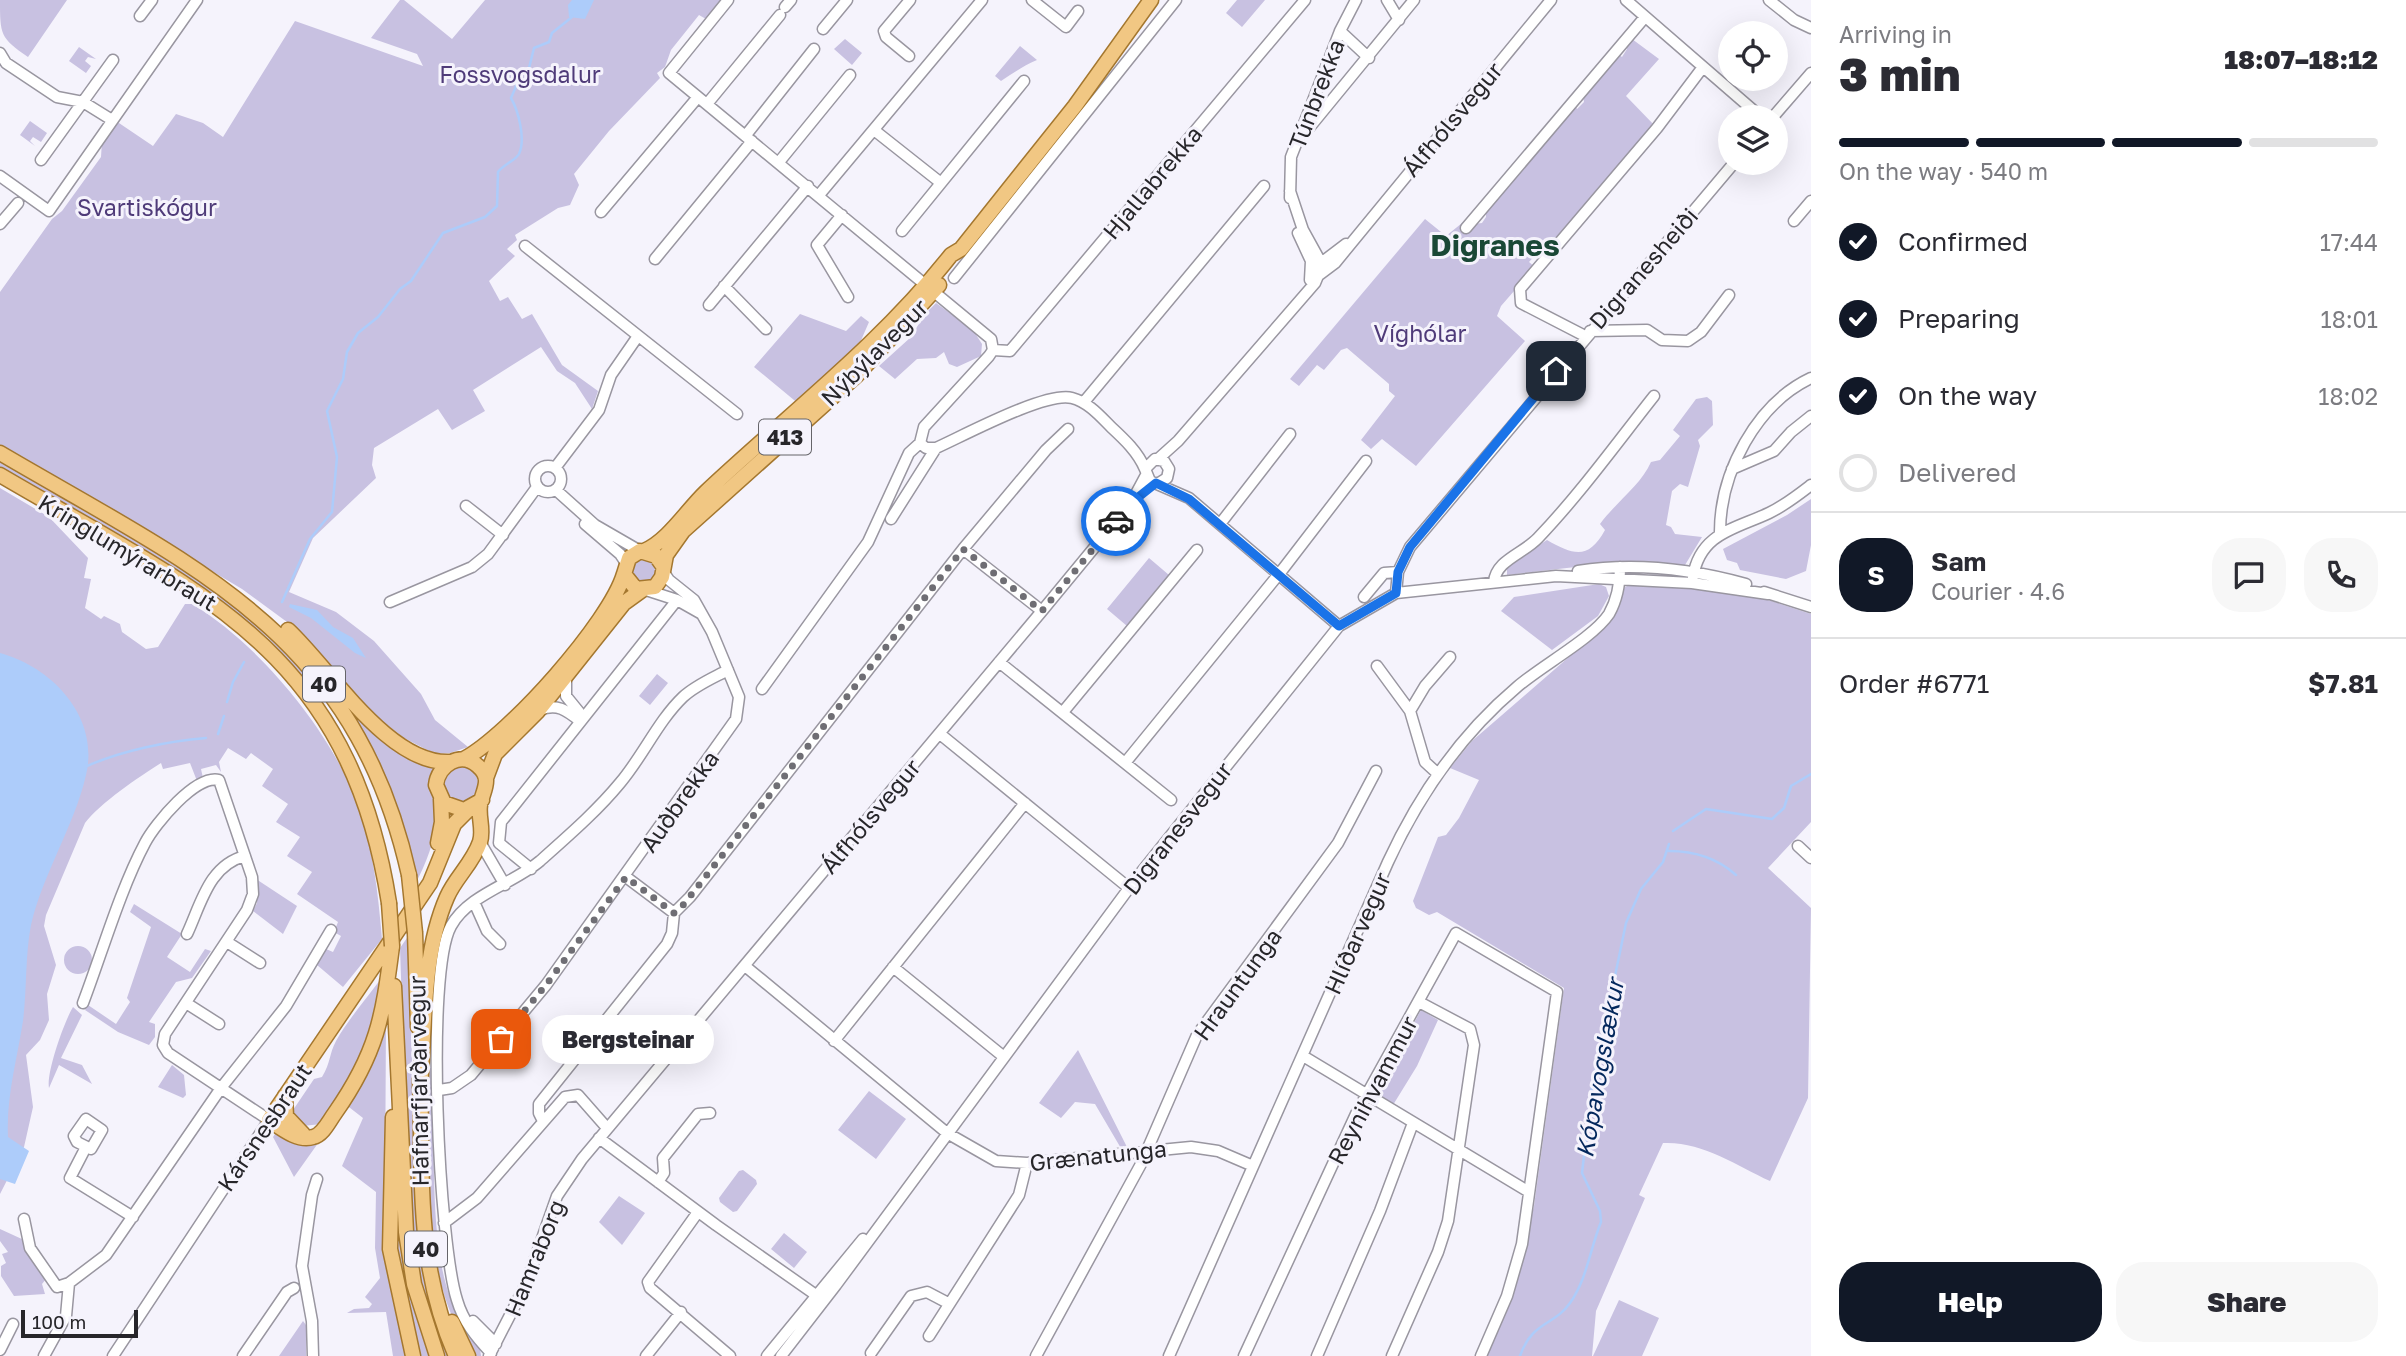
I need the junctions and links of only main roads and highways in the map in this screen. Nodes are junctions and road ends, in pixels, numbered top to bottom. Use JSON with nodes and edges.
{"nodes":[{"id":1,"x":1151,"y":0,"type":"edge"},
{"id":2,"x":930,"y":289,"type":"junction"},
{"id":3,"x":0,"y":453,"type":"edge"},
{"id":4,"x":0,"y":475,"type":"edge"},
{"id":5,"x":642,"y":551,"type":"junction"},
{"id":6,"x":625,"y":568,"type":"junction"},
{"id":7,"x":663,"y":569,"type":"junction"},
{"id":8,"x":226,"y":590,"type":"junction"},
{"id":9,"x":644,"y":590,"type":"junction"},
{"id":10,"x":457,"y":760,"type":"junction"},
{"id":11,"x":486,"y":778,"type":"junction"},
{"id":12,"x":441,"y":799,"type":"junction"},
{"id":13,"x":482,"y":800,"type":"junction"},
{"id":14,"x":390,"y":803,"type":"joint"},
{"id":15,"x":468,"y":809,"type":"junction"},
{"id":16,"x":379,"y":848,"type":"joint"},
{"id":17,"x":418,"y":899,"type":"junction"},
{"id":18,"x":391,"y":956,"type":"junction"},
{"id":19,"x":397,"y":1049,"type":"junction"},
{"id":20,"x":420,"y":1088,"type":"junction"},
{"id":21,"x":285,"y":1095,"type":"junction"},
{"id":22,"x":311,"y":1138,"type":"junction"},
{"id":23,"x":421,"y":1195,"type":"junction"},
{"id":24,"x":413,"y":1356,"type":"edge"},
{"id":25,"x":437,"y":1356,"type":"edge"},
{"id":26,"x":456,"y":1356,"type":"edge"},
{"id":27,"x":468,"y":1356,"type":"edge"}],
"edges":[{"from":1,"to":2,"type":"main road","name":"Nýbýlavegur","number":"413"},
{"from":2,"to":5,"type":"main road","name":"Nýbýlavegur","number":"413"},
{"from":2,"to":7,"type":"main road","name":"Nýbýlavegur","number":"413"},
{"from":3,"to":8,"type":"main road","name":"Kringlumýrarbraut","number":"40"},
{"from":4,"to":16,"type":"main road","name":"Kringlumýrarbraut","number":"40"},
{"from":5,"to":6,"type":"main road","number":"413"},
{"from":5,"to":7,"type":"main road"},
{"from":6,"to":9,"type":"main road"},
{"from":6,"to":10,"type":"main road","number":"413"},
{"from":7,"to":9,"type":"main road","number":"413"},
{"from":8,"to":10,"type":"main road"},
{"from":8,"to":14,"type":"main road","name":"Kringlumýrarbraut","number":"40"},
{"from":9,"to":11,"type":"main road","number":"413"},
{"from":10,"to":11,"type":"main road"},
{"from":10,"to":12,"type":"main road"},
{"from":11,"to":13,"type":"main road","number":"413"},
{"from":12,"to":15,"type":"main road"},
{"from":12,"to":17,"type":"main road"},
{"from":13,"to":15,"type":"main road"},
{"from":13,"to":20,"type":"main road"},
{"from":14,"to":20,"type":"main road","name":"Hafnarfjarðarvegur","number":"40","bridge":true},
{"from":15,"to":17,"type":"main road"},
{"from":16,"to":18,"type":"main road","name":"Hafnarfjarðarvegur","number":"40","bridge":true},
{"from":17,"to":21,"type":"main road","name":"Kársnesbraut"},
{"from":18,"to":19,"type":"main road","name":"Hafnarfjarðarvegur","number":"40"},
{"from":18,"to":22,"type":"main road"},
{"from":19,"to":24,"type":"main road"},
{"from":19,"to":25,"type":"main road","name":"Hafnarfjarðarvegur","number":"40"},
{"from":20,"to":23,"type":"main road","name":"Hafnarfjarðarvegur","number":"40"},
{"from":21,"to":22,"type":"main road"},
{"from":21,"to":22,"type":"main road","name":"Kársnesbraut"},
{"from":23,"to":26,"type":"main road","name":"Hafnarfjarðarvegur","number":"40"},
{"from":23,"to":27,"type":"main road"}]}
